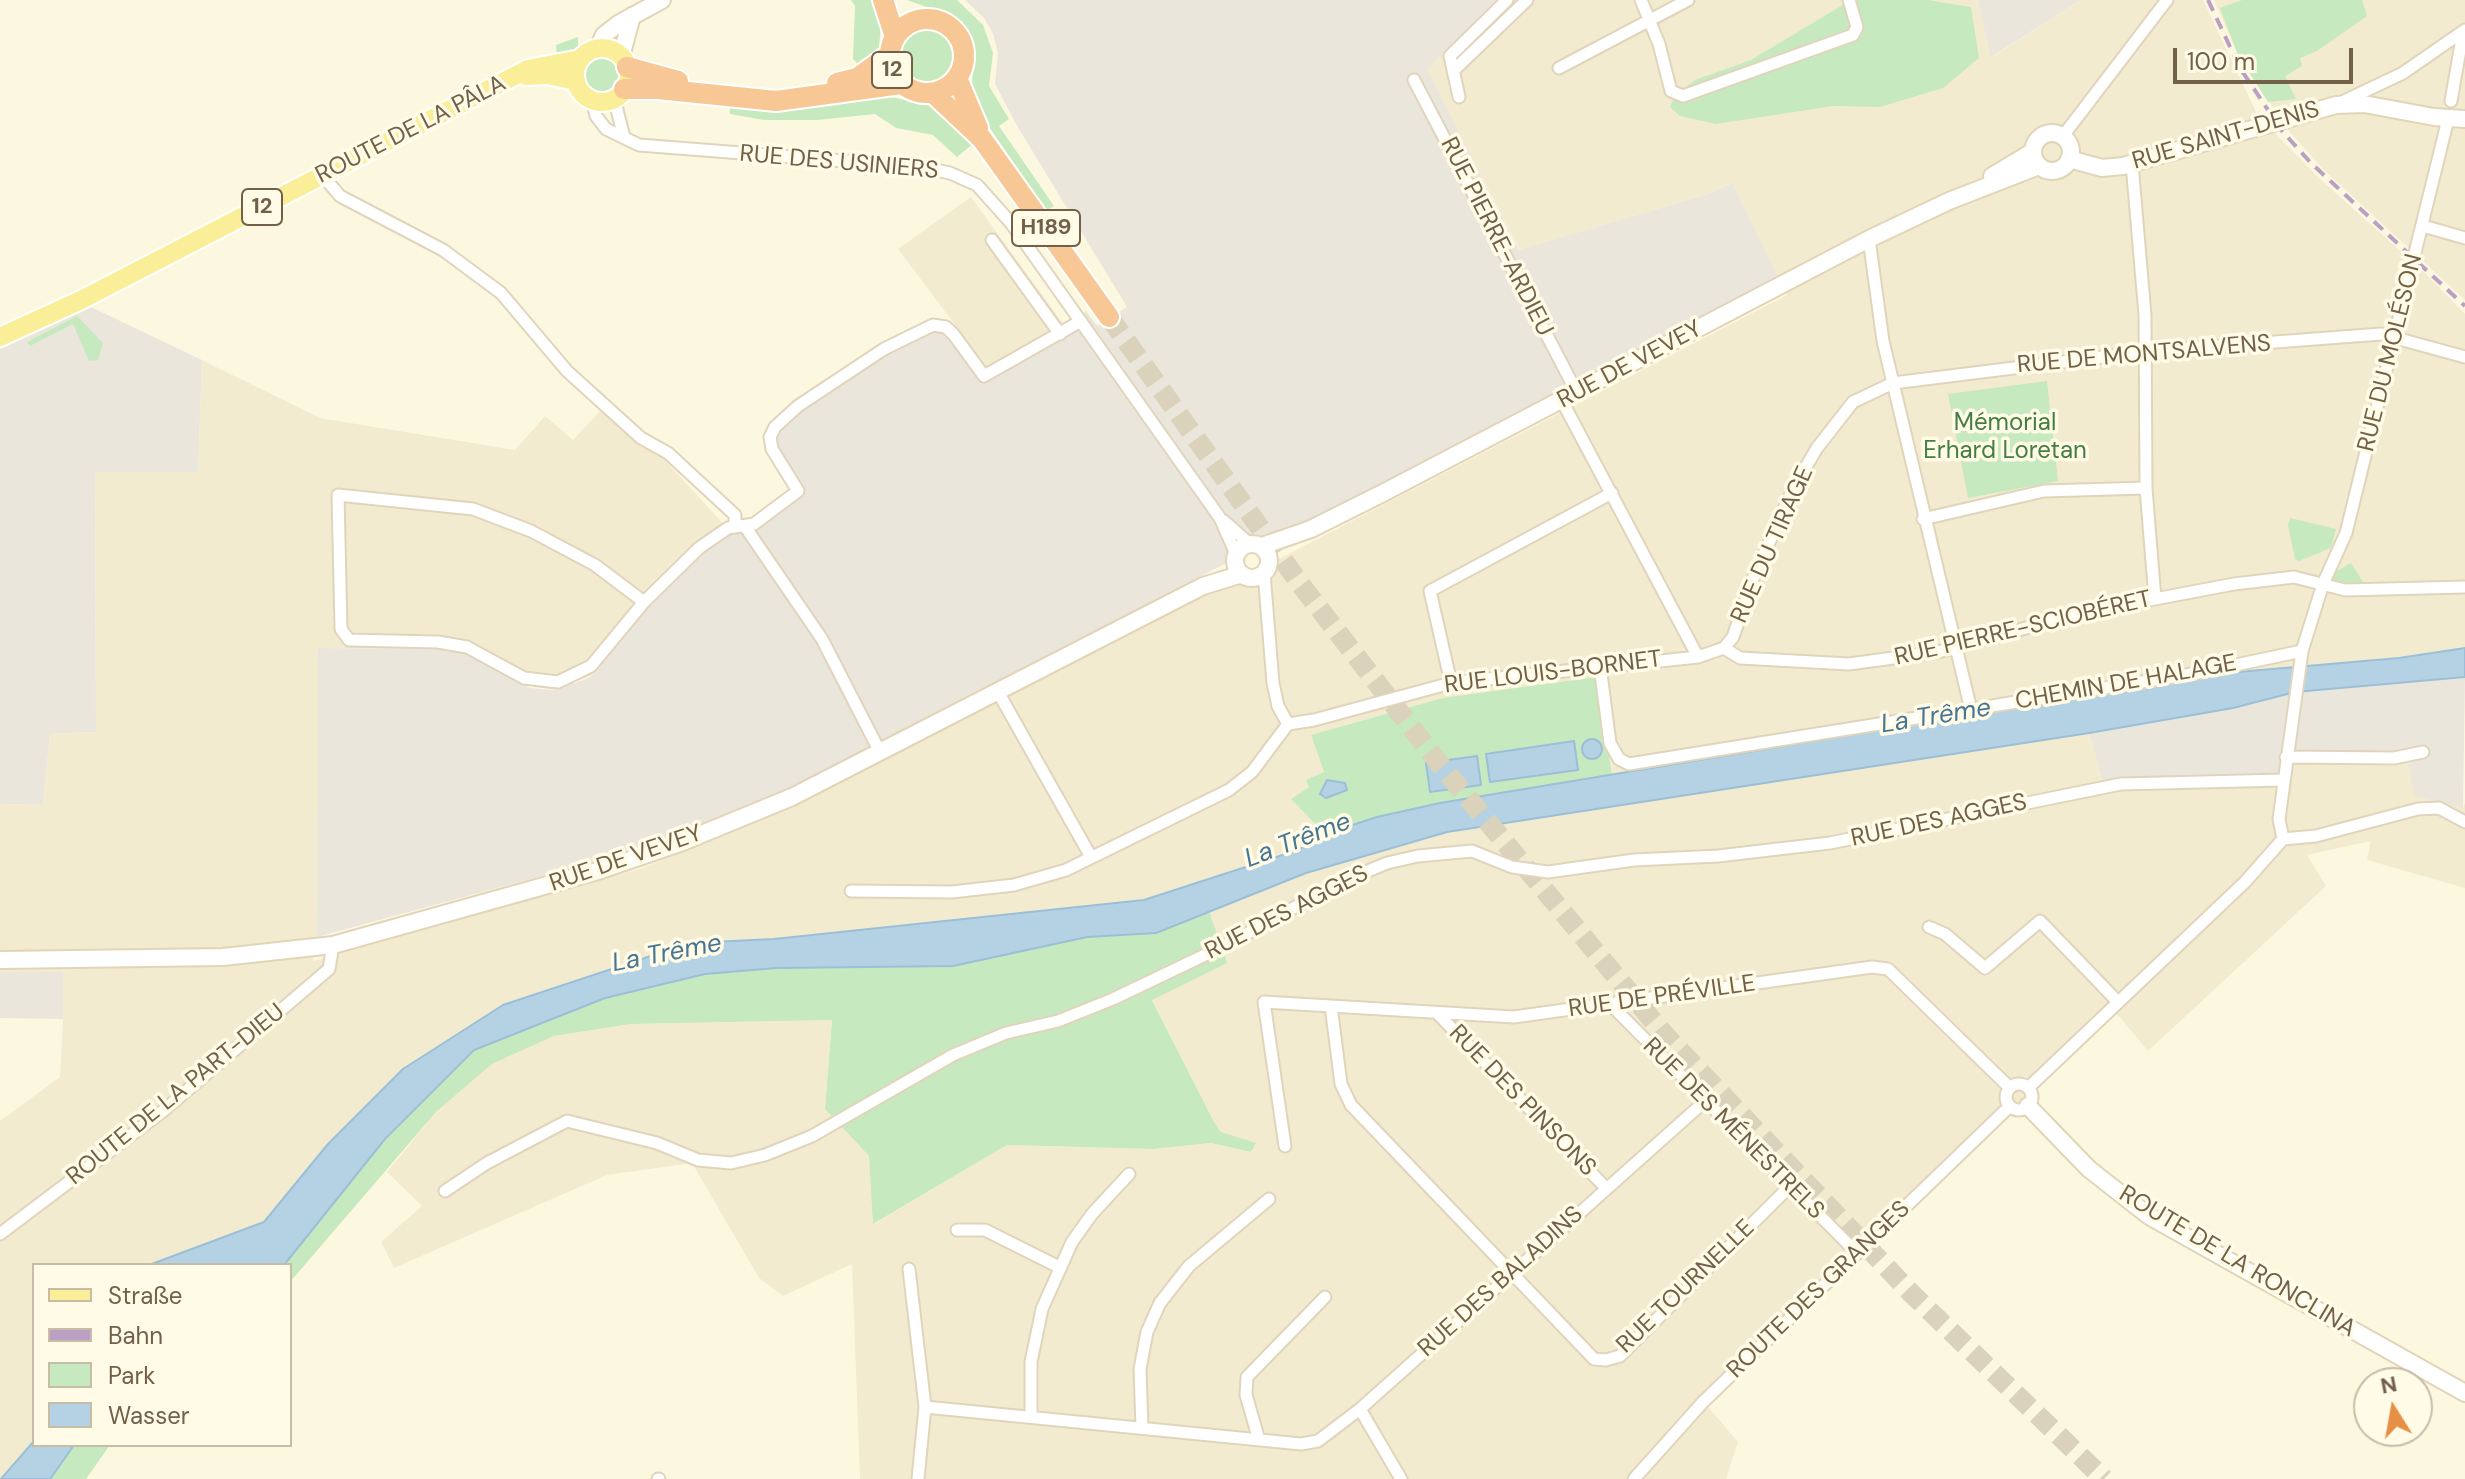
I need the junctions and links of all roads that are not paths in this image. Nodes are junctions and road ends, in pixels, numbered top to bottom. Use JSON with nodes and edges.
{"nodes":[{"id":1,"x":662,"y":0,"type":"edge"},
{"id":2,"x":883,"y":0,"type":"edge"},
{"id":3,"x":895,"y":0,"type":"edge"},
{"id":4,"x":1507,"y":0,"type":"edge"},
{"id":5,"x":1527,"y":0,"type":"edge"},
{"id":6,"x":1641,"y":0,"type":"edge"},
{"id":7,"x":1688,"y":0,"type":"edge"},
{"id":8,"x":1849,"y":0,"type":"edge"},
{"id":9,"x":2167,"y":0,"type":"edge"},
{"id":10,"x":632,"y":16,"type":"junction"},
{"id":11,"x":1649,"y":18,"type":"junction"},
{"id":12,"x":920,"y":20,"type":"junction"},
{"id":13,"x":2464,"y":31,"type":"edge"},
{"id":14,"x":1482,"y":32,"type":"junction"},
{"id":15,"x":892,"y":46,"type":"junction"},
{"id":16,"x":598,"y":48,"type":"junction"},
{"id":17,"x":580,"y":59,"type":"junction"},
{"id":18,"x":624,"y":62,"type":"junction"},
{"id":19,"x":1559,"y":68,"type":"dead end"},
{"id":20,"x":516,"y":77,"type":"junction"},
{"id":21,"x":957,"y":78,"type":"junction"},
{"id":22,"x":1414,"y":80,"type":"dead end"},
{"id":23,"x":576,"y":81,"type":"junction"},
{"id":24,"x":901,"y":84,"type":"junction"},
{"id":25,"x":933,"y":93,"type":"junction"},
{"id":26,"x":619,"y":94,"type":"junction"},
{"id":27,"x":1459,"y":97,"type":"dead end"},
{"id":28,"x":592,"y":99,"type":"junction"},
{"id":29,"x":2451,"y":101,"type":"dead end"},
{"id":30,"x":2336,"y":105,"type":"junction"},
{"id":31,"x":2448,"y":119,"type":"junction"},
{"id":32,"x":2465,"y":119,"type":"edge"},
{"id":33,"x":2063,"y":136,"type":"junction"},
{"id":34,"x":624,"y":138,"type":"junction"},
{"id":35,"x":982,"y":139,"type":"junction"},
{"id":36,"x":2036,"y":159,"type":"junction"},
{"id":37,"x":2069,"y":159,"type":"junction"},
{"id":38,"x":2132,"y":164,"type":"junction"},
{"id":39,"x":323,"y":176,"type":"junction"},
{"id":40,"x":2423,"y":226,"type":"junction"},
{"id":41,"x":2465,"y":238,"type":"edge"},
{"id":42,"x":1869,"y":239,"type":"junction"},
{"id":43,"x":992,"y":240,"type":"dead end"},
{"id":44,"x":1109,"y":317,"type":"tunnel mouth"},
{"id":45,"x":1081,"y":321,"type":"junction"},
{"id":46,"x":1060,"y":334,"type":"junction"},
{"id":47,"x":2,"y":338,"type":"edge"},
{"id":48,"x":2395,"y":338,"type":"junction"},
{"id":49,"x":2143,"y":352,"type":"junction"},
{"id":50,"x":2465,"y":357,"type":"edge"},
{"id":51,"x":1893,"y":383,"type":"junction"},
{"id":52,"x":1570,"y":397,"type":"junction"},
{"id":53,"x":2146,"y":488,"type":"junction"},
{"id":54,"x":1612,"y":493,"type":"junction"},
{"id":55,"x":1923,"y":519,"type":"junction"},
{"id":56,"x":740,"y":526,"type":"junction"},
{"id":57,"x":1251,"y":559,"type":"junction"},
{"id":58,"x":2323,"y":584,"type":"junction"},
{"id":59,"x":2465,"y":587,"type":"edge"},
{"id":60,"x":2155,"y":599,"type":"junction"},
{"id":61,"x":644,"y":602,"type":"junction"},
{"id":62,"x":1957,"y":646,"type":"junction"},
{"id":63,"x":1724,"y":648,"type":"junction"},
{"id":64,"x":2301,"y":654,"type":"junction"},
{"id":65,"x":1698,"y":657,"type":"junction"},
{"id":66,"x":1600,"y":666,"type":"junction"},
{"id":67,"x":1451,"y":683,"type":"junction"},
{"id":68,"x":998,"y":692,"type":"junction"},
{"id":69,"x":1971,"y":710,"type":"junction"},
{"id":70,"x":1288,"y":724,"type":"junction"},
{"id":71,"x":880,"y":752,"type":"junction"},
{"id":72,"x":2423,"y":752,"type":"dead end"},
{"id":73,"x":2286,"y":757,"type":"junction"},
{"id":74,"x":2283,"y":780,"type":"junction"},
{"id":75,"x":2465,"y":822,"type":"edge"},
{"id":76,"x":2283,"y":839,"type":"junction"},
{"id":77,"x":1091,"y":857,"type":"junction"},
{"id":78,"x":851,"y":891,"type":"dead end"},
{"id":79,"x":1929,"y":927,"type":"dead end"},
{"id":80,"x":333,"y":945,"type":"junction"},
{"id":81,"x":0,"y":960,"type":"edge"},
{"id":82,"x":2117,"y":1001,"type":"junction"},
{"id":83,"x":1611,"y":1005,"type":"junction"},
{"id":84,"x":1331,"y":1006,"type":"junction"},
{"id":85,"x":1438,"y":1014,"type":"junction"},
{"id":86,"x":2010,"y":1088,"type":"junction"},
{"id":87,"x":2028,"y":1088,"type":"junction"},
{"id":88,"x":1704,"y":1102,"type":"junction"},
{"id":89,"x":2010,"y":1106,"type":"junction"},
{"id":90,"x":2028,"y":1106,"type":"junction"},
{"id":91,"x":1285,"y":1146,"type":"dead end"},
{"id":92,"x":1129,"y":1174,"type":"dead end"},
{"id":93,"x":1789,"y":1187,"type":"junction"},
{"id":94,"x":1606,"y":1188,"type":"junction"},
{"id":95,"x":445,"y":1191,"type":"dead end"},
{"id":96,"x":1269,"y":1199,"type":"dead end"},
{"id":97,"x":957,"y":1230,"type":"dead end"},
{"id":98,"x":0,"y":1234,"type":"edge"},
{"id":99,"x":1857,"y":1253,"type":"junction"},
{"id":100,"x":1059,"y":1267,"type":"junction"},
{"id":101,"x":909,"y":1269,"type":"dead end"},
{"id":102,"x":1511,"y":1274,"type":"junction"},
{"id":103,"x":1325,"y":1297,"type":"dead end"},
{"id":104,"x":2465,"y":1393,"type":"edge"},
{"id":105,"x":925,"y":1407,"type":"junction"},
{"id":106,"x":1360,"y":1409,"type":"junction"},
{"id":107,"x":1031,"y":1417,"type":"junction"},
{"id":108,"x":1142,"y":1428,"type":"junction"},
{"id":109,"x":1259,"y":1440,"type":"junction"},
{"id":110,"x":918,"y":1479,"type":"edge"},
{"id":111,"x":1401,"y":1479,"type":"edge"},
{"id":112,"x":1634,"y":1479,"type":"edge"}],
"edges":[{"from":1,"to":10,"type":"main road"},
{"from":2,"to":15,"type":"highway"},
{"from":3,"to":12,"type":"highway"},
{"from":4,"to":14,"type":"street"},
{"from":5,"to":14,"type":"street"},
{"from":6,"to":11,"type":"street"},
{"from":7,"to":11,"type":"street"},
{"from":8,"to":11,"type":"street"},
{"from":9,"to":33,"type":"street"},
{"from":10,"to":16,"type":"main road"},
{"from":10,"to":18,"type":"main road"},
{"from":11,"to":19,"type":"street"},
{"from":12,"to":15,"type":"highway","number":"12"},
{"from":12,"to":21,"type":"highway","number":"12"},
{"from":13,"to":29,"type":"street"},
{"from":13,"to":30,"type":"street","name":"RUE SAINT-DENIS"},
{"from":14,"to":27,"type":"street"},
{"from":15,"to":18,"type":"highway","number":"12"},
{"from":15,"to":24,"type":"highway","number":"12"},
{"from":16,"to":17,"type":"main road","number":"12"},
{"from":16,"to":18,"type":"main road","number":"12"},
{"from":17,"to":20,"type":"main road","name":"ROUTE DE LA PÂLA","number":"12"},
{"from":17,"to":23,"type":"main road"},
{"from":18,"to":26,"type":"main road"},
{"from":20,"to":23,"type":"main road","name":"ROUTE DE LA PÂLA","number":"12"},
{"from":20,"to":39,"type":"main road","name":"ROUTE DE LA PÂLA","number":"12"},
{"from":21,"to":25,"type":"highway","number":"12"},
{"from":21,"to":35,"type":"highway"},
{"from":22,"to":52,"type":"street","name":"RUE PIERRE-ARDIEU"},
{"from":23,"to":28,"type":"main road"},
{"from":24,"to":25,"type":"highway","number":"12"},
{"from":24,"to":26,"type":"highway","number":"12"},
{"from":25,"to":35,"type":"highway"},
{"from":26,"to":28,"type":"main road","number":"12"},
{"from":26,"to":34,"type":"street"},
{"from":28,"to":34,"type":"street","name":"RUE DES USINIERS"},
{"from":30,"to":31,"type":"main road","name":"RUE SAINT-DENIS"},
{"from":30,"to":38,"type":"main road","name":"RUE SAINT-DENIS"},
{"from":31,"to":32,"type":"main road","name":"RUE SAINT-DENIS"},
{"from":31,"to":40,"type":"street","name":"RUE DU MOLÉSON"},
{"from":33,"to":36,"type":"main road"},
{"from":33,"to":37,"type":"main road"},
{"from":34,"to":45,"type":"street","name":"RUE DES USINIERS"},
{"from":35,"to":44,"type":"highway","number":"H189"},
{"from":36,"to":37,"type":"main road"},
{"from":36,"to":42,"type":"main road","name":"RUE DE VEVEY"},
{"from":37,"to":38,"type":"main road","name":"RUE SAINT-DENIS"},
{"from":38,"to":49,"type":"street"},
{"from":39,"to":47,"type":"main road","name":"ROUTE DE LA PÂLA","number":"12"},
{"from":39,"to":56,"type":"street"},
{"from":40,"to":41,"type":"street"},
{"from":40,"to":48,"type":"street","name":"RUE DU MOLÉSON"},
{"from":42,"to":51,"type":"street"},
{"from":42,"to":52,"type":"main road","name":"RUE DE VEVEY"},
{"from":43,"to":46,"type":"street"},
{"from":45,"to":46,"type":"street"},
{"from":45,"to":57,"type":"street","name":"RUE DES USINIERS"},
{"from":46,"to":56,"type":"street"},
{"from":48,"to":49,"type":"street","name":"RUE DE MONTSALVENS"},
{"from":48,"to":50,"type":"street","name":"RUE DE MONTSALVENS"},
{"from":48,"to":58,"type":"street","name":"RUE DU MOLÉSON"},
{"from":49,"to":51,"type":"street","name":"RUE DE MONTSALVENS"},
{"from":49,"to":53,"type":"street"},
{"from":51,"to":55,"type":"street"},
{"from":51,"to":63,"type":"street","name":"RUE DU TIRAGE"},
{"from":52,"to":54,"type":"street","name":"RUE PIERRE-ARDIEU"},
{"from":52,"to":57,"type":"main road","name":"RUE DE VEVEY"},
{"from":53,"to":55,"type":"street"},
{"from":53,"to":60,"type":"street"},
{"from":54,"to":65,"type":"street","name":"RUE PIERRE-ARDIEU"},
{"from":54,"to":67,"type":"street"},
{"from":55,"to":62,"type":"street"},
{"from":56,"to":61,"type":"street"},
{"from":56,"to":71,"type":"street"},
{"from":57,"to":68,"type":"main road","name":"RUE DE VEVEY"},
{"from":57,"to":70,"type":"street"},
{"from":58,"to":59,"type":"street","name":"RUE PIERRE-SCIOBÉRET"},
{"from":58,"to":60,"type":"street","name":"RUE PIERRE-SCIOBÉRET"},
{"from":58,"to":64,"type":"street"},
{"from":60,"to":62,"type":"street","name":"RUE PIERRE-SCIOBÉRET"},
{"from":61,"to":61,"type":"street"},
{"from":62,"to":63,"type":"street","name":"RUE PIERRE-SCIOBÉRET"},
{"from":62,"to":69,"type":"street"},
{"from":63,"to":65,"type":"street","name":"RUE LOUIS-BORNET"},
{"from":64,"to":69,"type":"street","name":"CHEMIN DE HALAGE"},
{"from":64,"to":73,"type":"street"},
{"from":65,"to":66,"type":"street","name":"RUE LOUIS-BORNET"},
{"from":66,"to":67,"type":"street","name":"RUE LOUIS-BORNET"},
{"from":66,"to":69,"type":"street","name":"CHEMIN DE HALAGE"},
{"from":67,"to":70,"type":"street","name":"RUE LOUIS-BORNET"},
{"from":68,"to":71,"type":"main road","name":"RUE DE VEVEY"},
{"from":68,"to":77,"type":"street"},
{"from":70,"to":77,"type":"street"},
{"from":71,"to":80,"type":"main road","name":"RUE DE VEVEY"},
{"from":72,"to":73,"type":"street"},
{"from":73,"to":74,"type":"street"},
{"from":74,"to":76,"type":"street"},
{"from":74,"to":95,"type":"street","name":"RUE DES AGGES"},
{"from":75,"to":76,"type":"street"},
{"from":76,"to":82,"type":"street"},
{"from":77,"to":78,"type":"street"},
{"from":79,"to":82,"type":"street"},
{"from":80,"to":81,"type":"main road","name":"RUE DE VEVEY"},
{"from":80,"to":98,"type":"street","name":"ROUTE DE LA PART-DIEU"},
{"from":82,"to":87,"type":"street"},
{"from":83,"to":85,"type":"street","name":"RUE DE PRÉVILLE"},
{"from":83,"to":86,"type":"street","name":"RUE DE PRÉVILLE"},
{"from":83,"to":88,"type":"street","name":"RUE DES MÉNESTRELS"},
{"from":84,"to":85,"type":"street","name":"RUE DE PRÉVILLE"},
{"from":84,"to":91,"type":"street","name":"RUE DE PRÉVILLE"},
{"from":84,"to":102,"type":"street"},
{"from":85,"to":94,"type":"street","name":"RUE DES PINSONS"},
{"from":86,"to":87,"type":"street"},
{"from":86,"to":89,"type":"street"},
{"from":87,"to":90,"type":"street"},
{"from":88,"to":93,"type":"street","name":"RUE DES MÉNESTRELS"},
{"from":88,"to":94,"type":"street","name":"RUE DES BALADINS"},
{"from":89,"to":90,"type":"street"},
{"from":89,"to":99,"type":"street","name":"ROUTE DES GRANGES"},
{"from":90,"to":104,"type":"main road","name":"ROUTE DE LA RONCLINA"},
{"from":92,"to":100,"type":"street"},
{"from":93,"to":99,"type":"street","name":"RUE DES MÉNESTRELS"},
{"from":93,"to":102,"type":"street","name":"RUE TOURNELLE"},
{"from":94,"to":102,"type":"street","name":"RUE DES BALADINS"},
{"from":96,"to":108,"type":"street"},
{"from":97,"to":100,"type":"street"},
{"from":99,"to":112,"type":"street","name":"ROUTE DES GRANGES"},
{"from":100,"to":107,"type":"street"},
{"from":101,"to":105,"type":"street"},
{"from":102,"to":106,"type":"street","name":"RUE DES BALADINS"},
{"from":103,"to":109,"type":"street"},
{"from":105,"to":107,"type":"street","name":"RUE DES BALADINS"},
{"from":105,"to":110,"type":"street"},
{"from":106,"to":109,"type":"street","name":"RUE DES BALADINS"},
{"from":106,"to":111,"type":"street"},
{"from":107,"to":108,"type":"street","name":"RUE DES BALADINS"},
{"from":108,"to":109,"type":"street","name":"RUE DES BALADINS"}]}
